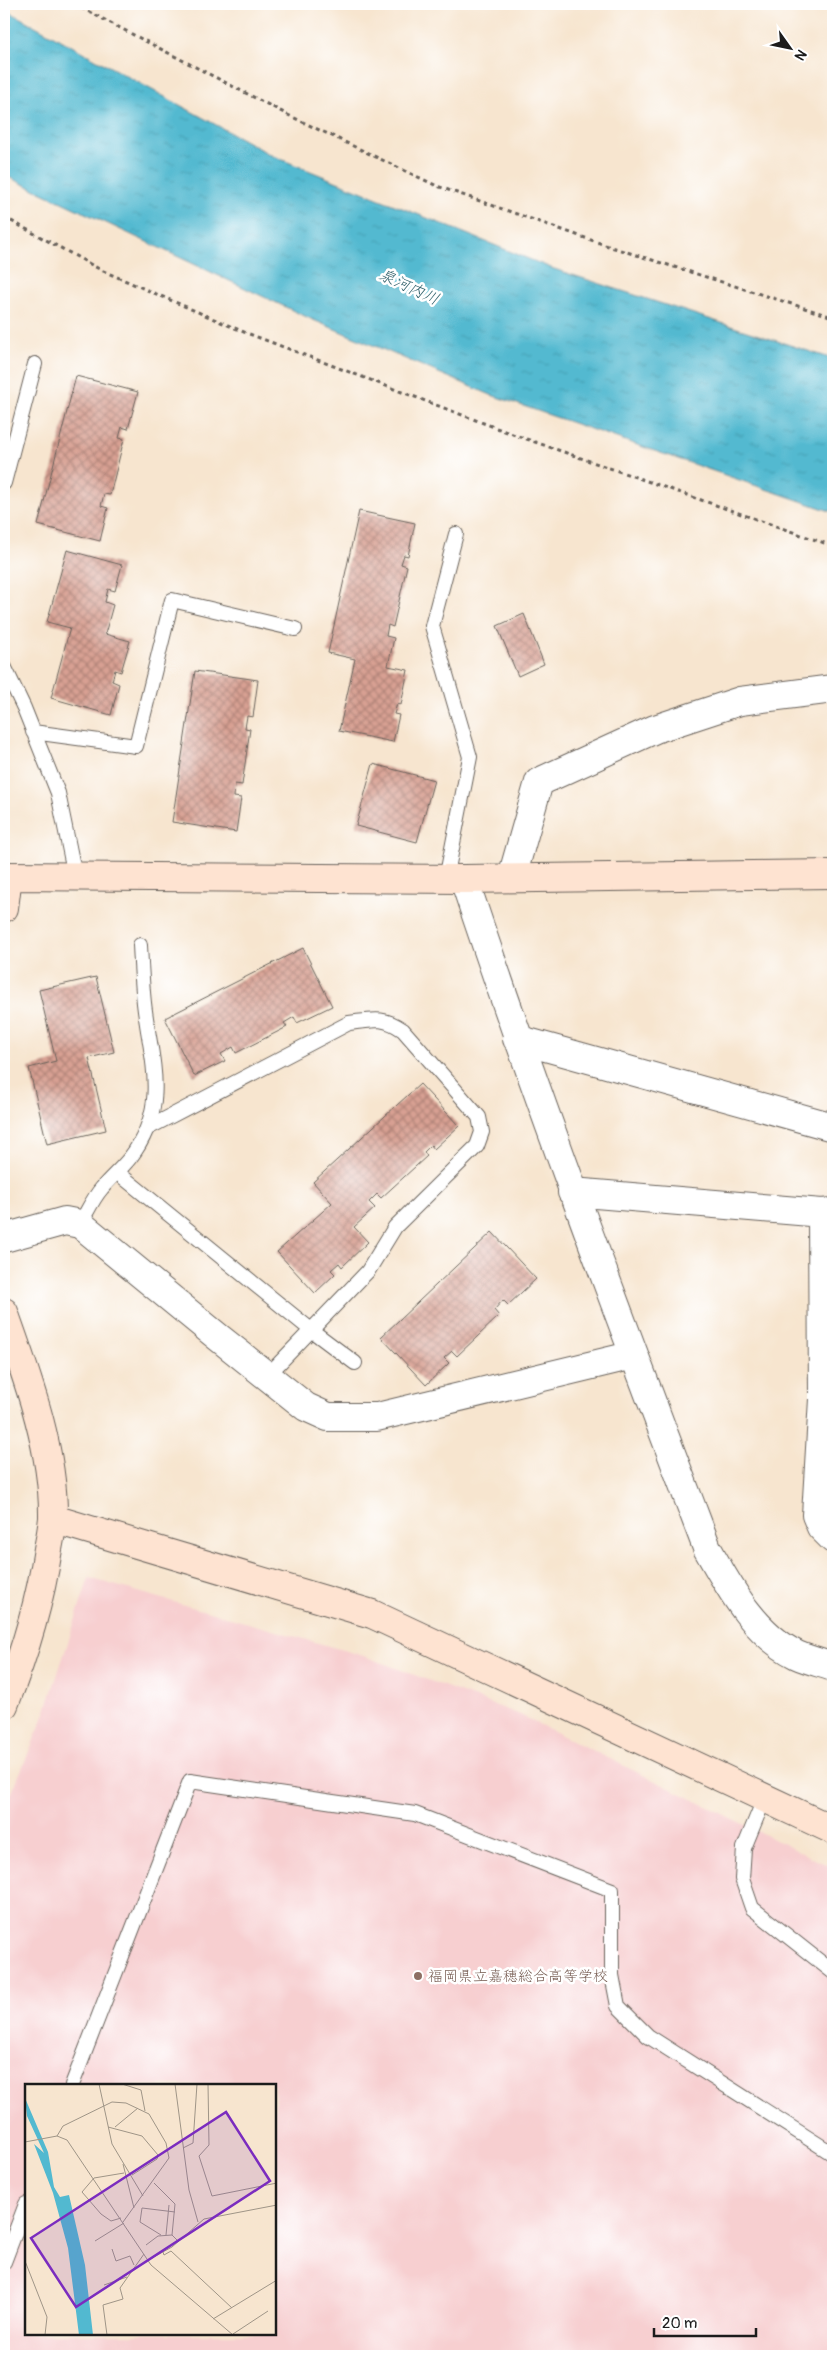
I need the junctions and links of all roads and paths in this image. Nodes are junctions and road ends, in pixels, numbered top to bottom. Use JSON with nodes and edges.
{"nodes":[{"id":1,"x":74,"y":4,"type":"edge"},
{"id":2,"x":4,"y":217,"type":"edge"},
{"id":3,"x":833,"y":318,"type":"edge"},
{"id":4,"x":34,"y":364,"type":"dead end"},
{"id":5,"x":4,"y":483,"type":"edge"},
{"id":6,"x":456,"y":534,"type":"dead end"},
{"id":7,"x":833,"y":546,"type":"edge"},
{"id":8,"x":295,"y":629,"type":"dead end"},
{"id":9,"x":4,"y":666,"type":"edge"},
{"id":10,"x":833,"y":689,"type":"edge"},
{"id":11,"x":33,"y":732,"type":"junction"},
{"id":12,"x":833,"y":874,"type":"edge"},
{"id":13,"x":6,"y":876,"type":"edge"},
{"id":14,"x":75,"y":876,"type":"junction"},
{"id":15,"x":512,"y":877,"type":"junction"},
{"id":16,"x":455,"y":879,"type":"junction"},
{"id":17,"x":4,"y":908,"type":"edge"},
{"id":18,"x":140,"y":946,"type":"dead end"},
{"id":19,"x":517,"y":1039,"type":"junction"},
{"id":20,"x":833,"y":1127,"type":"edge"},
{"id":21,"x":148,"y":1128,"type":"junction"},
{"id":22,"x":118,"y":1173,"type":"junction"},
{"id":23,"x":572,"y":1192,"type":"junction"},
{"id":24,"x":828,"y":1213,"type":"edge"},
{"id":25,"x":80,"y":1224,"type":"junction"},
{"id":26,"x":4,"y":1238,"type":"edge"},
{"id":27,"x":4,"y":1312,"type":"edge"},
{"id":28,"x":311,"y":1330,"type":"junction"},
{"id":29,"x":634,"y":1355,"type":"junction"},
{"id":30,"x":355,"y":1363,"type":"dead end"},
{"id":31,"x":267,"y":1376,"type":"junction"},
{"id":32,"x":53,"y":1519,"type":"junction"},
{"id":33,"x":833,"y":1539,"type":"edge"},
{"id":34,"x":833,"y":1668,"type":"edge"},
{"id":35,"x":4,"y":1705,"type":"edge"},
{"id":36,"x":765,"y":1797,"type":"junction"},
{"id":37,"x":833,"y":1830,"type":"edge"},
{"id":38,"x":833,"y":1972,"type":"edge"},
{"id":39,"x":72,"y":2084,"type":"edge"},
{"id":40,"x":833,"y":2154,"type":"edge"},
{"id":41,"x":25,"y":2207,"type":"edge"},
{"id":42,"x":4,"y":2262,"type":"edge"}],
"edges":[{"from":1,"to":3,"type":"path"},
{"from":2,"to":7,"type":"path"},
{"from":4,"to":5,"type":"lane"},
{"from":6,"to":16,"type":"lane"},
{"from":8,"to":11,"type":"lane"},
{"from":9,"to":11,"type":"lane"},
{"from":10,"to":15,"type":"street"},
{"from":11,"to":14,"type":"lane"},
{"from":12,"to":15,"type":"street"},
{"from":13,"to":14,"type":"street"},
{"from":13,"to":17,"type":"street"},
{"from":14,"to":16,"type":"street"},
{"from":15,"to":16,"type":"street"},
{"from":16,"to":19,"type":"street"},
{"from":18,"to":21,"type":"lane"},
{"from":19,"to":20,"type":"street"},
{"from":19,"to":23,"type":"street"},
{"from":21,"to":22,"type":"lane"},
{"from":21,"to":28,"type":"lane"},
{"from":22,"to":25,"type":"lane"},
{"from":22,"to":28,"type":"lane"},
{"from":23,"to":24,"type":"street"},
{"from":23,"to":29,"type":"street"},
{"from":24,"to":33,"type":"street"},
{"from":25,"to":26,"type":"street"},
{"from":25,"to":31,"type":"street"},
{"from":27,"to":32,"type":"street"},
{"from":28,"to":30,"type":"lane"},
{"from":28,"to":31,"type":"lane"},
{"from":29,"to":31,"type":"street"},
{"from":29,"to":34,"type":"street"},
{"from":32,"to":35,"type":"street"},
{"from":32,"to":36,"type":"street"},
{"from":36,"to":37,"type":"street"},
{"from":36,"to":38,"type":"lane"},
{"from":39,"to":40,"type":"lane"},
{"from":41,"to":42,"type":"lane"}]}
